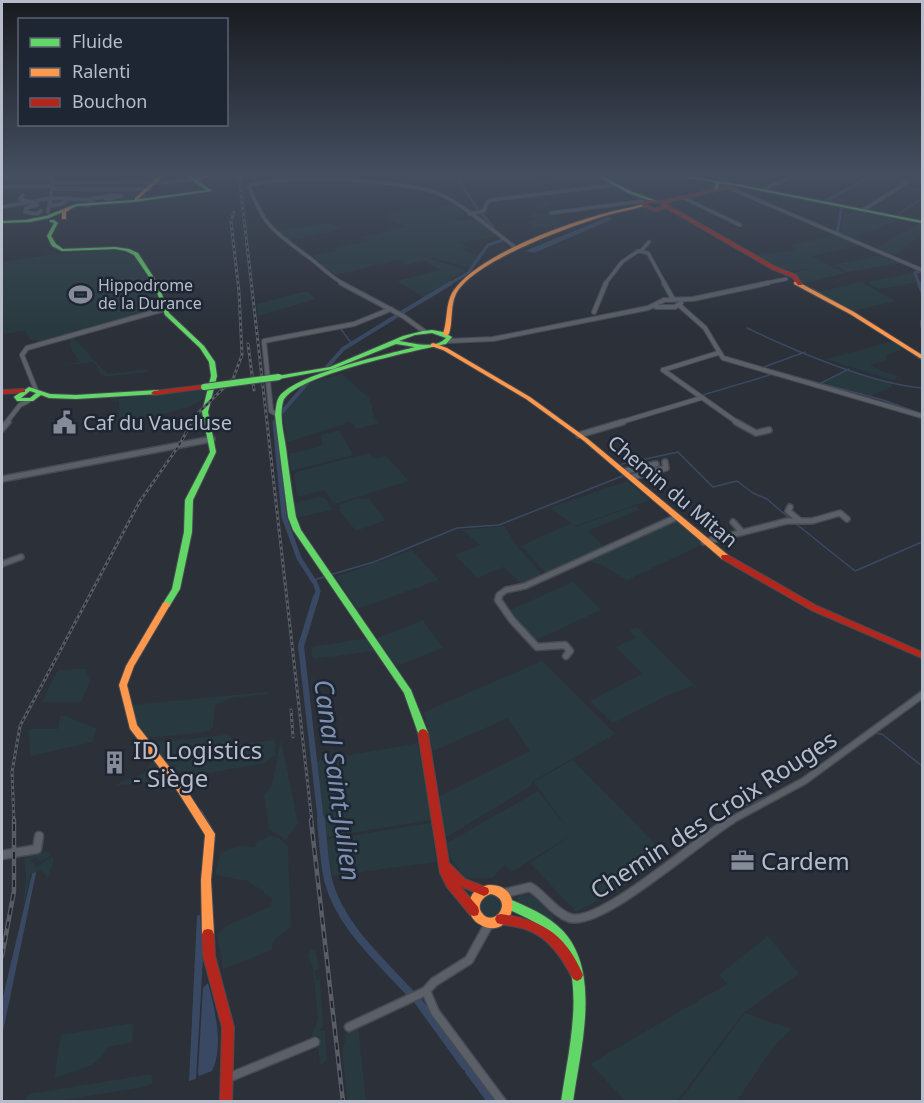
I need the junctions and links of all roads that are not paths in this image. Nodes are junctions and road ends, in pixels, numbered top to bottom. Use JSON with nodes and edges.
{"nodes":[{"id":1,"x":49,"y":225,"type":"edge"},
{"id":2,"x":268,"y":225,"type":"edge"},
{"id":3,"x":488,"y":225,"type":"edge"},
{"id":4,"x":577,"y":225,"type":"edge"},
{"id":5,"x":697,"y":225,"type":"edge"},
{"id":6,"x":819,"y":225,"type":"edge"},
{"id":7,"x":649,"y":242,"type":"dead end"},
{"id":8,"x":516,"y":248,"type":"dead end"},
{"id":9,"x":643,"y":252,"type":"junction"},
{"id":10,"x":922,"y":270,"type":"edge"},
{"id":11,"x":785,"y":278,"type":"junction"},
{"id":12,"x":668,"y":293,"type":"junction"},
{"id":13,"x":666,"y":299,"type":"junction"},
{"id":14,"x":693,"y":299,"type":"junction"},
{"id":15,"x":674,"y":300,"type":"junction"},
{"id":16,"x":660,"y":303,"type":"junction"},
{"id":17,"x":679,"y":304,"type":"junction"},
{"id":18,"x":666,"y":307,"type":"junction"},
{"id":19,"x":673,"y":307,"type":"junction"},
{"id":20,"x":648,"y":308,"type":"junction"},
{"id":21,"x":165,"y":309,"type":"junction"},
{"id":22,"x":391,"y":309,"type":"junction"},
{"id":23,"x":594,"y":312,"type":"junction"},
{"id":24,"x":687,"y":313,"type":"junction"},
{"id":25,"x":599,"y":318,"type":"junction"},
{"id":26,"x":593,"y":319,"type":"junction"},
{"id":27,"x":413,"y":339,"type":"junction"},
{"id":28,"x":445,"y":340,"type":"junction"},
{"id":29,"x":718,"y":353,"type":"junction"},
{"id":30,"x":922,"y":357,"type":"edge"},
{"id":31,"x":2,"y":393,"type":"edge"},
{"id":32,"x":28,"y":395,"type":"junction"},
{"id":33,"x":701,"y":399,"type":"junction"},
{"id":34,"x":278,"y":415,"type":"junction"},
{"id":35,"x":922,"y":416,"type":"edge"},
{"id":36,"x":2,"y":429,"type":"edge"},
{"id":37,"x":769,"y":430,"type":"dead end"},
{"id":38,"x":579,"y":435,"type":"junction"},
{"id":39,"x":212,"y":439,"type":"junction"},
{"id":40,"x":665,"y":462,"type":"dead end"},
{"id":41,"x":656,"y":464,"type":"dead end"},
{"id":42,"x":629,"y":474,"type":"junction"},
{"id":43,"x":2,"y":479,"type":"edge"},
{"id":44,"x":790,"y":507,"type":"dead end"},
{"id":45,"x":677,"y":517,"type":"junction"},
{"id":46,"x":848,"y":519,"type":"dead end"},
{"id":47,"x":799,"y":520,"type":"junction"},
{"id":48,"x":733,"y":522,"type":"dead end"},
{"id":49,"x":742,"y":532,"type":"junction"},
{"id":50,"x":705,"y":542,"type":"junction"},
{"id":51,"x":21,"y":557,"type":"dead end"},
{"id":52,"x":2,"y":564,"type":"edge"},
{"id":53,"x":922,"y":655,"type":"edge"},
{"id":54,"x":566,"y":656,"type":"dead end"},
{"id":55,"x":922,"y":695,"type":"edge"},
{"id":56,"x":39,"y":836,"type":"dead end"},
{"id":57,"x":2,"y":855,"type":"edge"},
{"id":58,"x":444,"y":865,"type":"junction"},
{"id":59,"x":519,"y":888,"type":"junction"},
{"id":60,"x":484,"y":891,"type":"junction"},
{"id":61,"x":501,"y":894,"type":"junction"},
{"id":62,"x":507,"y":902,"type":"junction"},
{"id":63,"x":476,"y":914,"type":"junction"},
{"id":64,"x":501,"y":920,"type":"junction"},
{"id":65,"x":490,"y":922,"type":"junction"},
{"id":66,"x":479,"y":936,"type":"junction"},
{"id":67,"x":580,"y":982,"type":"junction"},
{"id":68,"x":426,"y":991,"type":"junction"},
{"id":69,"x":348,"y":1027,"type":"dead end"},
{"id":70,"x":315,"y":1042,"type":"dead end"},
{"id":71,"x":228,"y":1078,"type":"junction"},
{"id":72,"x":226,"y":1101,"type":"edge"},
{"id":73,"x":502,"y":1101,"type":"edge"},
{"id":74,"x":567,"y":1101,"type":"edge"}],
"edges":[{"from":1,"to":21,"type":"street"},
{"from":2,"to":22,"type":"street"},
{"from":3,"to":8,"type":"street"},
{"from":4,"to":28,"type":"street"},
{"from":5,"to":11,"type":"street"},
{"from":6,"to":10,"type":"street"},
{"from":7,"to":9,"type":"street"},
{"from":9,"to":12,"type":"street"},
{"from":9,"to":23,"type":"street"},
{"from":11,"to":14,"type":"street"},
{"from":11,"to":30,"type":"street"},
{"from":12,"to":13,"type":"street"},
{"from":12,"to":15,"type":"street"},
{"from":13,"to":15,"type":"street"},
{"from":13,"to":16,"type":"street"},
{"from":14,"to":15,"type":"street"},
{"from":14,"to":17,"type":"street"},
{"from":15,"to":17,"type":"street"},
{"from":16,"to":18,"type":"street"},
{"from":16,"to":20,"type":"street"},
{"from":17,"to":19,"type":"street"},
{"from":17,"to":24,"type":"street"},
{"from":18,"to":19,"type":"street"},
{"from":18,"to":20,"type":"street"},
{"from":19,"to":24,"type":"street"},
{"from":20,"to":25,"type":"street"},
{"from":21,"to":32,"type":"street"},
{"from":21,"to":39,"type":"street"},
{"from":22,"to":27,"type":"street"},
{"from":22,"to":34,"type":"street"},
{"from":23,"to":25,"type":"street"},
{"from":23,"to":26,"type":"street"},
{"from":24,"to":29,"type":"street"},
{"from":25,"to":26,"type":"street"},
{"from":26,"to":28,"type":"street"},
{"from":27,"to":28,"type":"street"},
{"from":27,"to":28,"type":"street"},
{"from":27,"to":32,"type":"street","bridge":true},
{"from":27,"to":34,"type":"street"},
{"from":28,"to":38,"type":"street","name":"Chemin du Mitan"},
{"from":29,"to":33,"type":"street"},
{"from":29,"to":35,"type":"street"},
{"from":31,"to":32,"type":"street"},
{"from":32,"to":36,"type":"street"},
{"from":33,"to":37,"type":"street"},
{"from":33,"to":38,"type":"street"},
{"from":34,"to":58,"type":"street"},
{"from":38,"to":42,"type":"street","name":"Chemin du Mitan"},
{"from":39,"to":43,"type":"street"},
{"from":39,"to":71,"type":"street"},
{"from":40,"to":42,"type":"street"},
{"from":41,"to":42,"type":"street"},
{"from":42,"to":45,"type":"street","name":"Chemin du Mitan"},
{"from":44,"to":47,"type":"street"},
{"from":45,"to":50,"type":"street","name":"Chemin du Mitan"},
{"from":45,"to":54,"type":"street"},
{"from":46,"to":47,"type":"street"},
{"from":47,"to":49,"type":"street"},
{"from":48,"to":49,"type":"street"},
{"from":49,"to":50,"type":"street"},
{"from":50,"to":53,"type":"street","name":"Chemin du Mitan"},
{"from":51,"to":52,"type":"street"},
{"from":55,"to":59,"type":"street","name":"Chemin des Croix Rouges"},
{"from":56,"to":57,"type":"street"},
{"from":58,"to":60,"type":"street"},
{"from":58,"to":63,"type":"street"},
{"from":59,"to":61,"type":"street"},
{"from":59,"to":62,"type":"street"},
{"from":60,"to":61,"type":"street"},
{"from":60,"to":63,"type":"street"},
{"from":61,"to":62,"type":"street"},
{"from":62,"to":64,"type":"street"},
{"from":62,"to":67,"type":"street"},
{"from":63,"to":65,"type":"street"},
{"from":63,"to":66,"type":"street"},
{"from":64,"to":65,"type":"street"},
{"from":64,"to":67,"type":"street"},
{"from":65,"to":66,"type":"street"},
{"from":66,"to":68,"type":"street"},
{"from":67,"to":74,"type":"street"},
{"from":68,"to":69,"type":"street"},
{"from":68,"to":73,"type":"street"},
{"from":70,"to":71,"type":"street"},
{"from":71,"to":72,"type":"street"}]}
